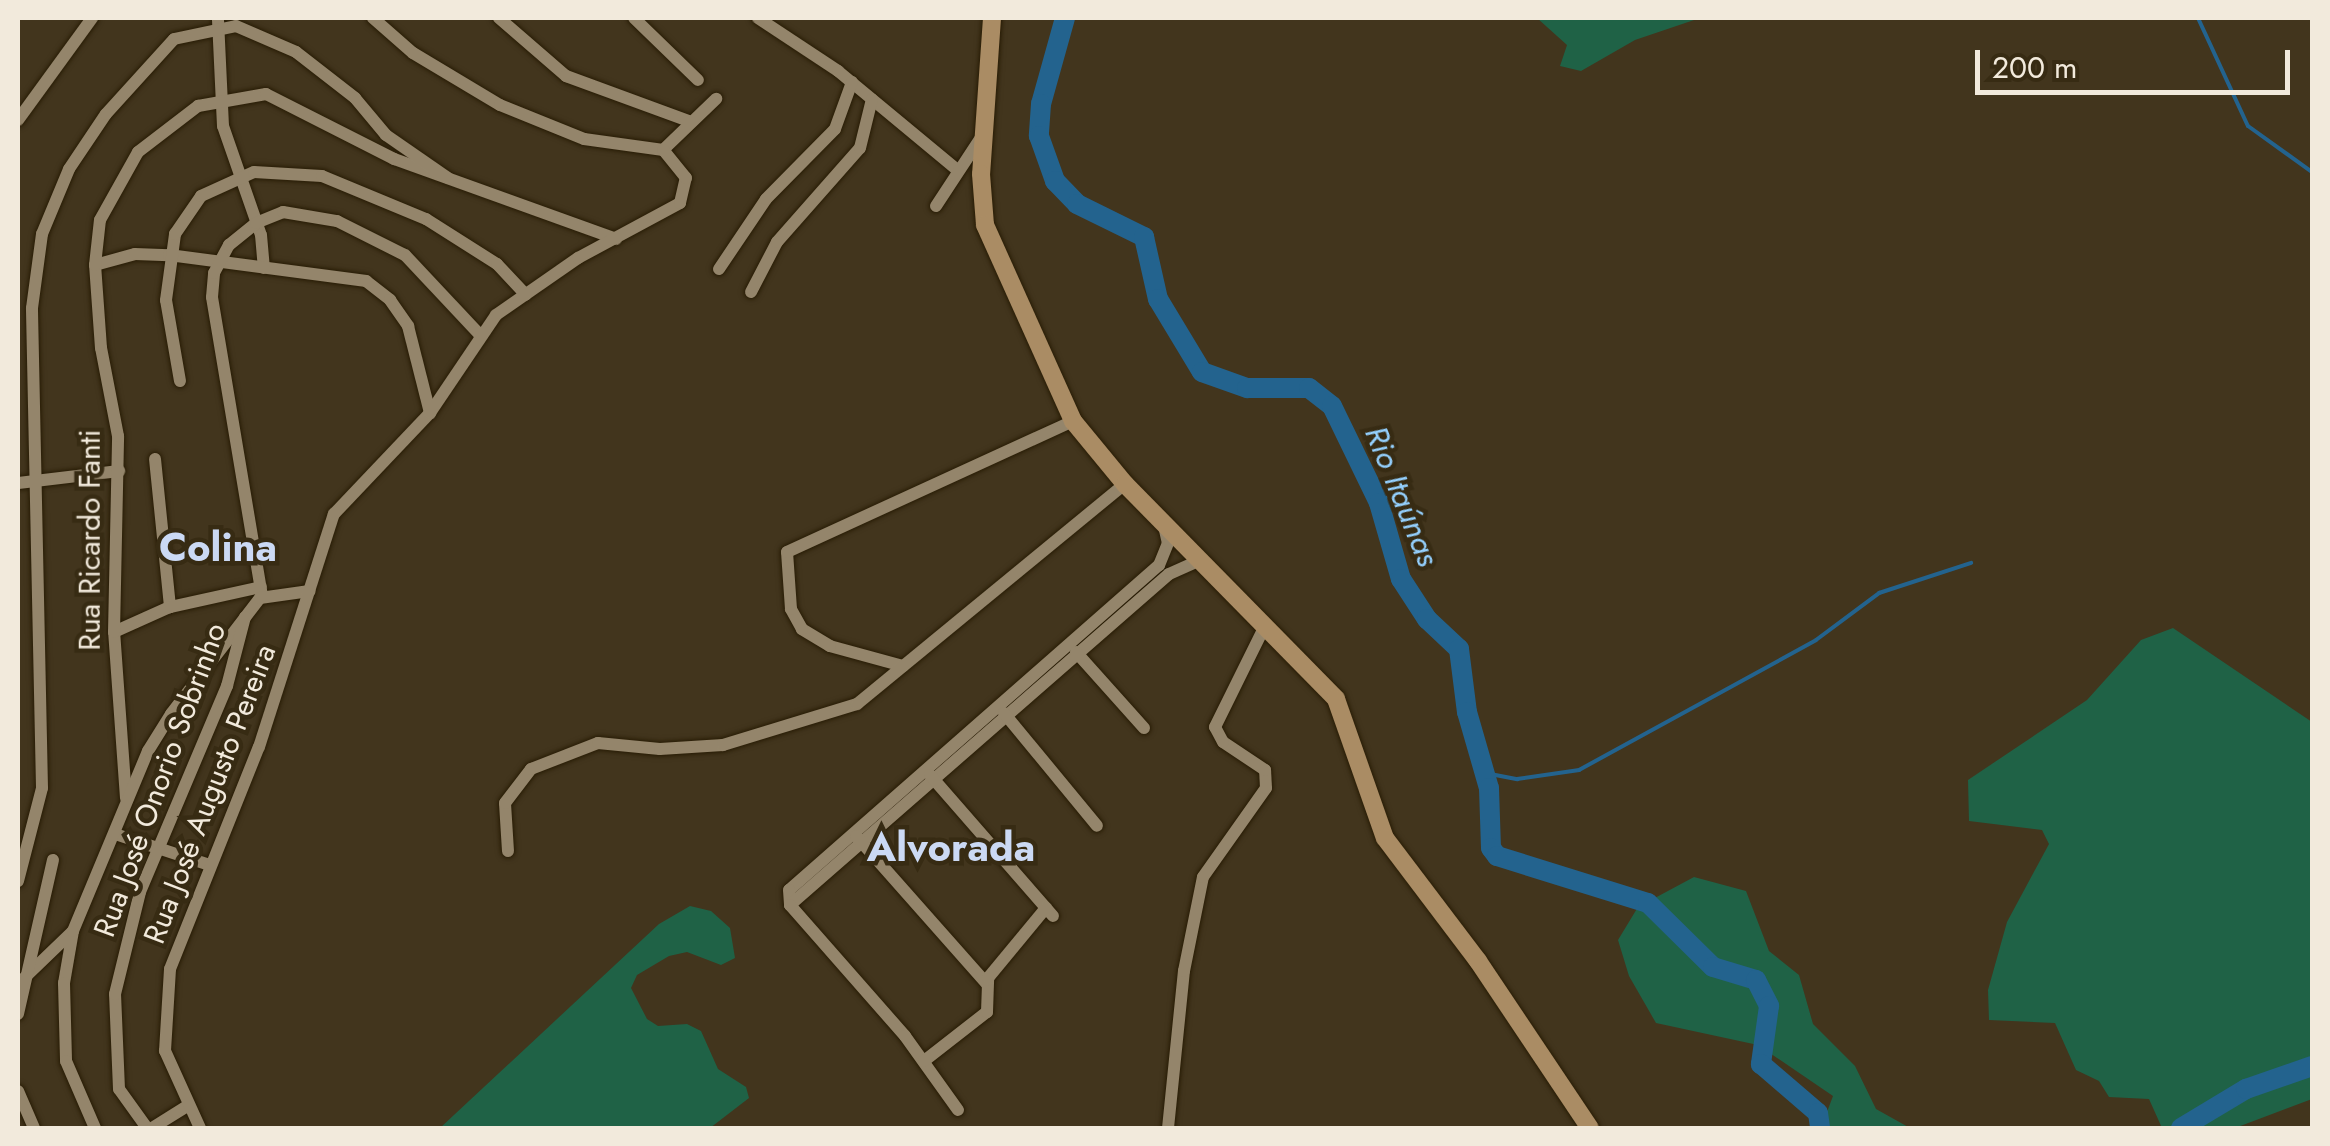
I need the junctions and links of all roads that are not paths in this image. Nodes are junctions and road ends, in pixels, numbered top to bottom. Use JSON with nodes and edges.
{"nodes":[{"id":1,"x":92,"y":18,"type":"edge"},
{"id":2,"x":372,"y":18,"type":"edge"},
{"id":3,"x":499,"y":18,"type":"edge"},
{"id":4,"x":634,"y":18,"type":"edge"},
{"id":5,"x":758,"y":18,"type":"edge"},
{"id":6,"x":992,"y":18,"type":"edge"},
{"id":7,"x":218,"y":22,"type":"edge"},
{"id":8,"x":698,"y":80,"type":"dead end"},
{"id":9,"x":852,"y":82,"type":"junction"},
{"id":10,"x":220,"y":98,"type":"junction"},
{"id":11,"x":716,"y":99,"type":"dead end"},
{"id":12,"x":872,"y":99,"type":"junction"},
{"id":13,"x":18,"y":120,"type":"edge"},
{"id":14,"x":689,"y":120,"type":"junction"},
{"id":15,"x":985,"y":131,"type":"junction"},
{"id":16,"x":663,"y":150,"type":"junction"},
{"id":17,"x":956,"y":169,"type":"junction"},
{"id":18,"x":239,"y":176,"type":"junction"},
{"id":19,"x":448,"y":178,"type":"junction"},
{"id":20,"x":936,"y":206,"type":"dead end"},
{"id":21,"x":256,"y":222,"type":"junction"},
{"id":22,"x":616,"y":239,"type":"junction"},
{"id":23,"x":169,"y":255,"type":"junction"},
{"id":24,"x":217,"y":264,"type":"junction"},
{"id":25,"x":95,"y":265,"type":"junction"},
{"id":26,"x":264,"y":268,"type":"junction"},
{"id":27,"x":719,"y":270,"type":"dead end"},
{"id":28,"x":752,"y":292,"type":"dead end"},
{"id":29,"x":526,"y":294,"type":"junction"},
{"id":30,"x":480,"y":335,"type":"junction"},
{"id":31,"x":180,"y":380,"type":"dead end"},
{"id":32,"x":430,"y":413,"type":"junction"},
{"id":33,"x":1073,"y":421,"type":"junction"},
{"id":34,"x":155,"y":459,"type":"dead end"},
{"id":35,"x":119,"y":471,"type":"junction"},
{"id":36,"x":41,"y":481,"type":"junction"},
{"id":37,"x":18,"y":483,"type":"edge"},
{"id":38,"x":1124,"y":484,"type":"junction"},
{"id":39,"x":1164,"y":526,"type":"junction"},
{"id":40,"x":1201,"y":560,"type":"junction"},
{"id":41,"x":310,"y":591,"type":"junction"},
{"id":42,"x":262,"y":592,"type":"junction"},
{"id":43,"x":170,"y":607,"type":"junction"},
{"id":44,"x":245,"y":617,"type":"junction"},
{"id":45,"x":1266,"y":624,"type":"junction"},
{"id":46,"x":114,"y":632,"type":"junction"},
{"id":47,"x":1282,"y":638,"type":"junction"},
{"id":48,"x":1075,"y":652,"type":"junction"},
{"id":49,"x":1254,"y":652,"type":"junction"},
{"id":50,"x":903,"y":666,"type":"junction"},
{"id":51,"x":1003,"y":712,"type":"junction"},
{"id":52,"x":1144,"y":728,"type":"dead end"},
{"id":53,"x":930,"y":775,"type":"junction"},
{"id":54,"x":126,"y":798,"type":"junction"},
{"id":55,"x":1098,"y":826,"type":"dead end"},
{"id":56,"x":115,"y":834,"type":"junction"},
{"id":57,"x":858,"y":838,"type":"junction"},
{"id":58,"x":160,"y":848,"type":"junction"},
{"id":59,"x":508,"y":851,"type":"dead end"},
{"id":60,"x":54,"y":860,"type":"dead end"},
{"id":61,"x":210,"y":864,"type":"junction"},
{"id":62,"x":18,"y":881,"type":"edge"},
{"id":63,"x":72,"y":930,"type":"junction"},
{"id":64,"x":28,"y":971,"type":"junction"},
{"id":65,"x":18,"y":984,"type":"edge"},
{"id":66,"x":986,"y":984,"type":"junction"},
{"id":67,"x":18,"y":1014,"type":"edge"},
{"id":68,"x":924,"y":1061,"type":"junction"},
{"id":69,"x":18,"y":1091,"type":"edge"},
{"id":70,"x":185,"y":1107,"type":"junction"},
{"id":71,"x":958,"y":1110,"type":"dead end"},
{"id":72,"x":34,"y":1128,"type":"edge"},
{"id":73,"x":95,"y":1128,"type":"edge"},
{"id":74,"x":150,"y":1128,"type":"edge"},
{"id":75,"x":200,"y":1128,"type":"edge"},
{"id":76,"x":1168,"y":1128,"type":"edge"},
{"id":77,"x":1590,"y":1128,"type":"edge"}],
"edges":[{"from":1,"to":13,"type":"street"},
{"from":2,"to":16,"type":"street"},
{"from":3,"to":14,"type":"street"},
{"from":4,"to":8,"type":"street"},
{"from":5,"to":9,"type":"street"},
{"from":6,"to":15,"type":"main road"},
{"from":7,"to":10,"type":"street"},
{"from":7,"to":19,"type":"street"},
{"from":7,"to":36,"type":"street"},
{"from":9,"to":12,"type":"street"},
{"from":9,"to":27,"type":"street"},
{"from":10,"to":18,"type":"street"},
{"from":10,"to":19,"type":"street"},
{"from":10,"to":25,"type":"street","name":"Rua Ricardo Fanti"},
{"from":11,"to":14,"type":"street"},
{"from":12,"to":17,"type":"street"},
{"from":12,"to":28,"type":"street"},
{"from":14,"to":16,"type":"street"},
{"from":15,"to":17,"type":"street"},
{"from":15,"to":33,"type":"main road"},
{"from":16,"to":22,"type":"street","name":"Rua José Augusto Pereira"},
{"from":17,"to":20,"type":"street"},
{"from":18,"to":21,"type":"street"},
{"from":18,"to":23,"type":"street"},
{"from":18,"to":29,"type":"street"},
{"from":19,"to":22,"type":"street"},
{"from":21,"to":24,"type":"street"},
{"from":21,"to":26,"type":"street"},
{"from":21,"to":30,"type":"street"},
{"from":22,"to":29,"type":"street","name":"Rua José Augusto Pereira"},
{"from":23,"to":24,"type":"street"},
{"from":23,"to":25,"type":"street"},
{"from":23,"to":31,"type":"street"},
{"from":24,"to":26,"type":"street"},
{"from":24,"to":42,"type":"street"},
{"from":25,"to":35,"type":"street","name":"Rua Ricardo Fanti"},
{"from":26,"to":32,"type":"street"},
{"from":29,"to":30,"type":"street","name":"Rua José Augusto Pereira"},
{"from":30,"to":32,"type":"street","name":"Rua José Augusto Pereira"},
{"from":32,"to":41,"type":"street","name":"Rua José Augusto Pereira"},
{"from":33,"to":38,"type":"main road"},
{"from":33,"to":50,"type":"street"},
{"from":34,"to":43,"type":"street"},
{"from":35,"to":36,"type":"street"},
{"from":35,"to":46,"type":"street","name":"Rua Ricardo Fanti"},
{"from":36,"to":37,"type":"street"},
{"from":36,"to":62,"type":"street"},
{"from":38,"to":39,"type":"main road"},
{"from":38,"to":50,"type":"street"},
{"from":39,"to":40,"type":"main road"},
{"from":39,"to":48,"type":"street"},
{"from":40,"to":45,"type":"main road"},
{"from":40,"to":48,"type":"street"},
{"from":41,"to":42,"type":"street"},
{"from":41,"to":61,"type":"street","name":"Rua José Augusto Pereira"},
{"from":42,"to":43,"type":"street"},
{"from":42,"to":44,"type":"street"},
{"from":43,"to":46,"type":"street"},
{"from":44,"to":54,"type":"street"},
{"from":44,"to":58,"type":"street","name":"Rua José Onorio Sobrinho"},
{"from":45,"to":47,"type":"main road"},
{"from":45,"to":49,"type":"street"},
{"from":46,"to":54,"type":"street","name":"Rua Ricardo Fanti"},
{"from":47,"to":49,"type":"street"},
{"from":47,"to":77,"type":"main road"},
{"from":48,"to":51,"type":"street"},
{"from":48,"to":52,"type":"street"},
{"from":49,"to":76,"type":"street"},
{"from":50,"to":59,"type":"street"},
{"from":51,"to":53,"type":"street"},
{"from":51,"to":55,"type":"street"},
{"from":53,"to":57,"type":"street"},
{"from":53,"to":66,"type":"street"},
{"from":54,"to":56,"type":"street"},
{"from":56,"to":58,"type":"street"},
{"from":56,"to":63,"type":"street"},
{"from":57,"to":66,"type":"street"},
{"from":57,"to":68,"type":"street"},
{"from":58,"to":61,"type":"street"},
{"from":58,"to":74,"type":"street","name":"Rua José Onorio Sobrinho"},
{"from":60,"to":64,"type":"street"},
{"from":61,"to":70,"type":"street","name":"Rua José Augusto Pereira"},
{"from":63,"to":64,"type":"street"},
{"from":63,"to":73,"type":"street"},
{"from":64,"to":65,"type":"street"},
{"from":64,"to":67,"type":"street"},
{"from":66,"to":68,"type":"street"},
{"from":68,"to":71,"type":"street"},
{"from":69,"to":72,"type":"street"},
{"from":70,"to":74,"type":"street"},
{"from":70,"to":75,"type":"street","name":"Rua José Augusto Pereira"}]}
